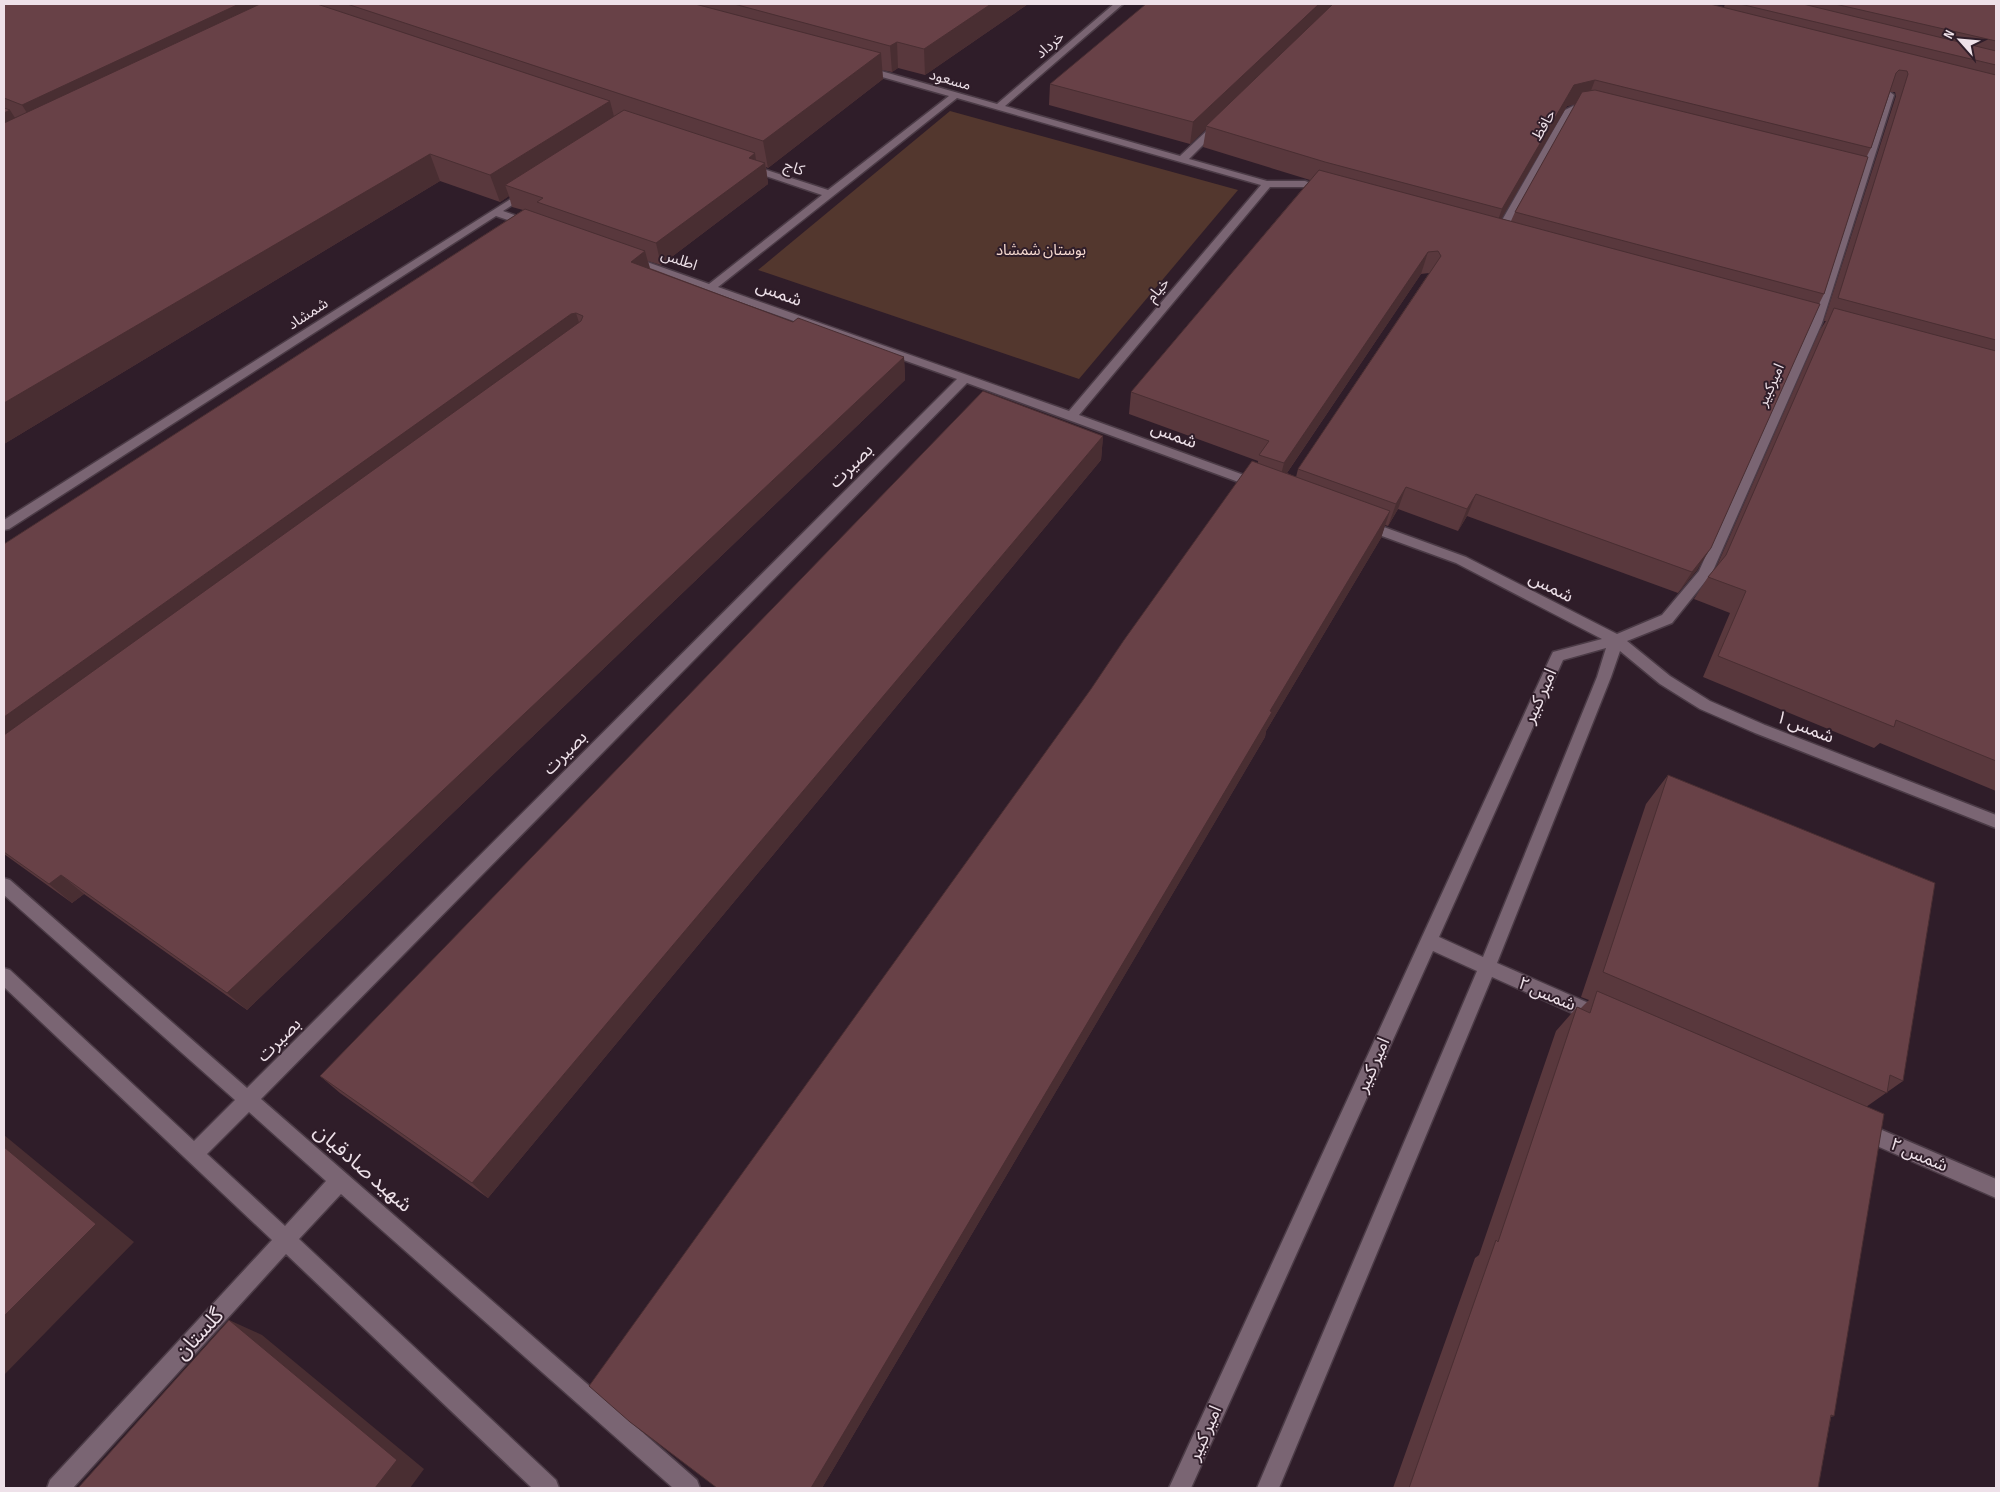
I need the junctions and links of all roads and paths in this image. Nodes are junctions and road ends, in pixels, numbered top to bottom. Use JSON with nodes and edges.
{"nodes":[{"id":1,"x":1120,"y":4,"type":"edge"},
{"id":2,"x":851,"y":66,"type":"edge"},
{"id":3,"x":956,"y":95,"type":"junction"},
{"id":4,"x":1890,"y":95,"type":"edge"},
{"id":5,"x":998,"y":108,"type":"junction"},
{"id":6,"x":1606,"y":110,"type":"edge"},
{"id":7,"x":1224,"y":120,"type":"edge"},
{"id":8,"x":1181,"y":161,"type":"junction"},
{"id":9,"x":738,"y":163,"type":"edge"},
{"id":10,"x":1267,"y":184,"type":"junction"},
{"id":11,"x":537,"y":185,"type":"edge"},
{"id":12,"x":1332,"y":192,"type":"edge"},
{"id":13,"x":830,"y":194,"type":"junction"},
{"id":14,"x":495,"y":212,"type":"junction"},
{"id":15,"x":542,"y":228,"type":"edge"},
{"id":16,"x":1498,"y":237,"type":"edge"},
{"id":17,"x":617,"y":254,"type":"edge"},
{"id":18,"x":711,"y":287,"type":"junction"},
{"id":19,"x":964,"y":379,"type":"junction"},
{"id":20,"x":1071,"y":416,"type":"junction"},
{"id":21,"x":1273,"y":490,"type":"edge"},
{"id":22,"x":1354,"y":520,"type":"edge"},
{"id":23,"x":4,"y":526,"type":"edge"},
{"id":24,"x":1616,"y":640,"type":"junction"},
{"id":25,"x":1996,"y":822,"type":"edge"},
{"id":26,"x":4,"y":885,"type":"edge"},
{"id":27,"x":1429,"y":941,"type":"junction"},
{"id":28,"x":1488,"y":968,"type":"junction"},
{"id":29,"x":4,"y":976,"type":"edge"},
{"id":30,"x":1606,"y":1019,"type":"edge"},
{"id":31,"x":248,"y":1098,"type":"junction"},
{"id":32,"x":1842,"y":1122,"type":"edge"},
{"id":33,"x":194,"y":1154,"type":"junction"},
{"id":34,"x":340,"y":1180,"type":"junction"},
{"id":35,"x":1996,"y":1189,"type":"edge"},
{"id":36,"x":286,"y":1240,"type":"junction"},
{"id":37,"x":58,"y":1488,"type":"edge"},
{"id":38,"x":548,"y":1488,"type":"edge"},
{"id":39,"x":689,"y":1488,"type":"edge"},
{"id":40,"x":1180,"y":1488,"type":"edge"},
{"id":41,"x":1268,"y":1488,"type":"edge"}],
"edges":[{"from":1,"to":5,"type":"street","name":"خرداد"},
{"from":2,"to":3,"type":"street","name":"مسعود"},
{"from":3,"to":5,"type":"street","name":"مسعود"},
{"from":3,"to":13,"type":"street"},
{"from":4,"to":24,"type":"street","name":"امیرکبیر"},
{"from":5,"to":8,"type":"street","name":"مسعود"},
{"from":6,"to":16,"type":"street","name":"حافظ"},
{"from":7,"to":8,"type":"street"},
{"from":8,"to":10,"type":"street","name":"مسعود"},
{"from":9,"to":13,"type":"street","name":"کاج"},
{"from":10,"to":12,"type":"street","name":"مسعود"},
{"from":10,"to":20,"type":"street","name":"خیام"},
{"from":11,"to":14,"type":"street","name":"شمشاد"},
{"from":13,"to":18,"type":"street"},
{"from":14,"to":15,"type":"street"},
{"from":14,"to":23,"type":"street","name":"شمشاد"},
{"from":17,"to":18,"type":"street","name":"اطلس"},
{"from":18,"to":19,"type":"street","name":"شمس"},
{"from":19,"to":20,"type":"street","name":"شمس"},
{"from":19,"to":31,"type":"street","name":"بصیرت"},
{"from":20,"to":21,"type":"street","name":"شمس"},
{"from":22,"to":24,"type":"street","name":"شمس"},
{"from":24,"to":25,"type":"street","name":"شمس ۱"},
{"from":24,"to":27,"type":"street","name":"امیر کبیر"},
{"from":24,"to":28,"type":"street"},
{"from":26,"to":31,"type":"street","name":"شهید صادقیان"},
{"from":27,"to":28,"type":"street","name":"شمس ۲"},
{"from":27,"to":40,"type":"street","name":"امیر کبیر"},
{"from":28,"to":30,"type":"street","name":"شمس ۲"},
{"from":28,"to":41,"type":"street"},
{"from":29,"to":33,"type":"street"},
{"from":31,"to":33,"type":"street","name":"بصیرت"},
{"from":31,"to":34,"type":"street","name":"شهید صادقیان"},
{"from":32,"to":35,"type":"street","name":"شمس ۲"},
{"from":33,"to":36,"type":"street"},
{"from":34,"to":36,"type":"street","name":"گلستان"},
{"from":34,"to":39,"type":"street","name":"شهید صادقیان"},
{"from":36,"to":37,"type":"street","name":"گلستان"},
{"from":36,"to":38,"type":"street"}]}
